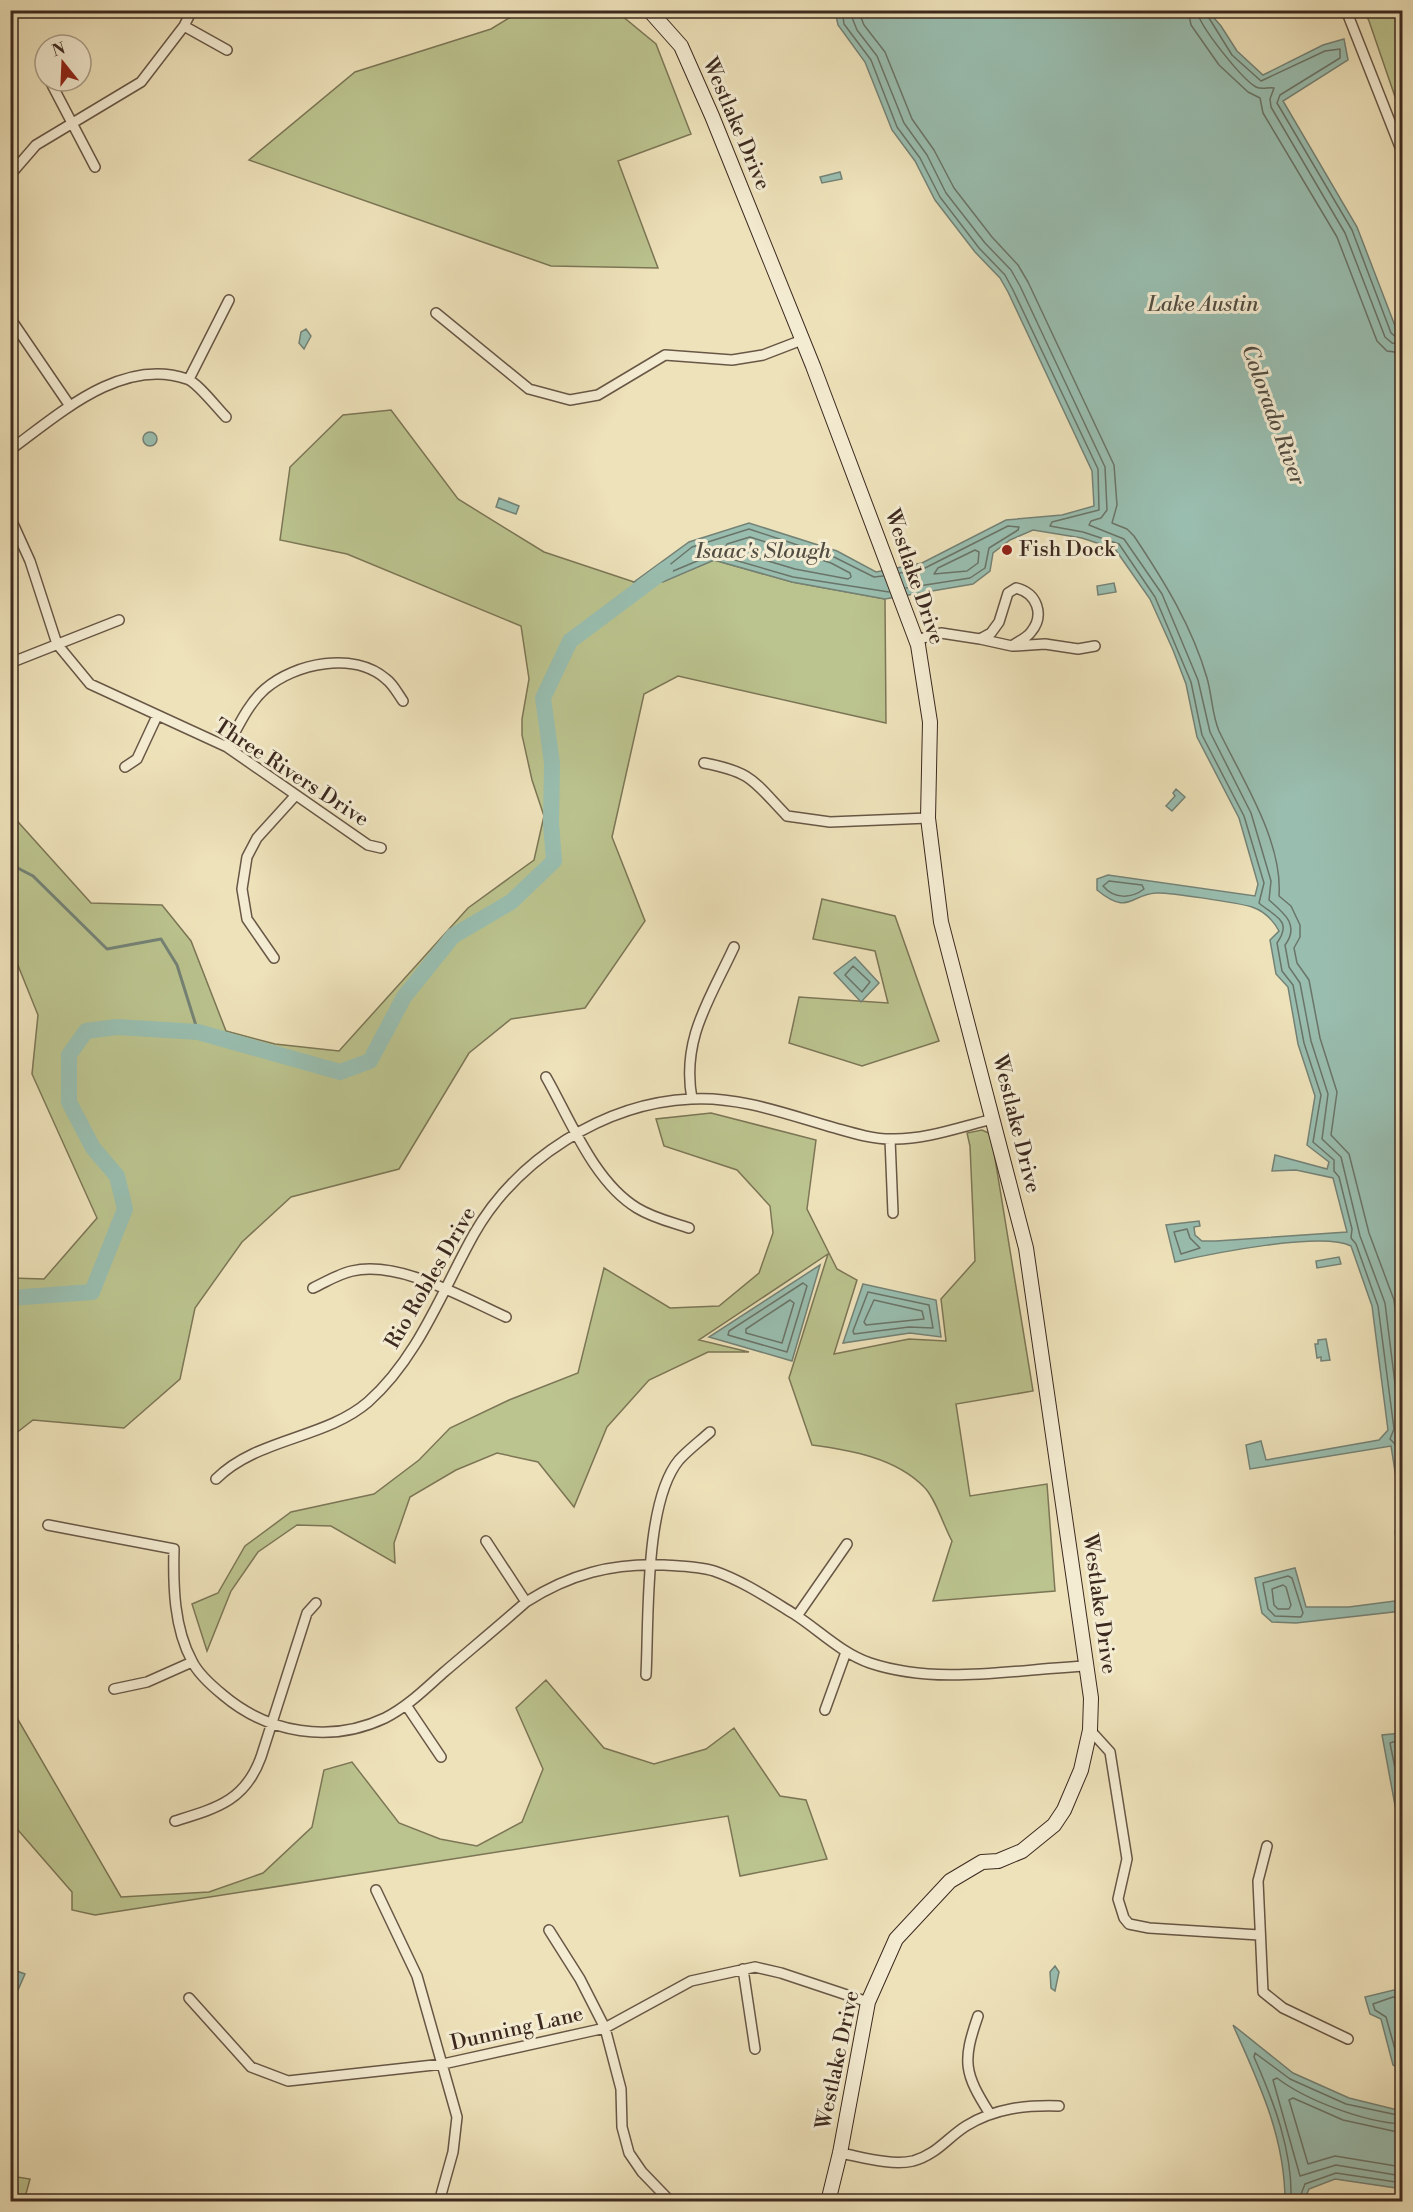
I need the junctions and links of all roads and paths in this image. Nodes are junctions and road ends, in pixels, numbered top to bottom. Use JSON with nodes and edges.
{"nodes":[{"id":1,"x":192,"y":10,"type":"edge"},
{"id":2,"x":650,"y":10,"type":"edge"},
{"id":3,"x":1346,"y":10,"type":"edge"},
{"id":4,"x":184,"y":26,"type":"junction"},
{"id":5,"x":227,"y":50,"type":"dead end"},
{"id":6,"x":56,"y":93,"type":"edge"},
{"id":7,"x":72,"y":123,"type":"junction"},
{"id":8,"x":1402,"y":152,"type":"edge"},
{"id":9,"x":95,"y":167,"type":"dead end"},
{"id":10,"x":10,"y":175,"type":"edge"},
{"id":11,"x":229,"y":300,"type":"dead end"},
{"id":12,"x":436,"y":313,"type":"dead end"},
{"id":13,"x":10,"y":318,"type":"edge"},
{"id":14,"x":802,"y":340,"type":"junction"},
{"id":15,"x":189,"y":379,"type":"junction"},
{"id":16,"x":70,"y":406,"type":"junction"},
{"id":17,"x":226,"y":417,"type":"dead end"},
{"id":18,"x":10,"y":450,"type":"edge"},
{"id":19,"x":10,"y":517,"type":"edge"},
{"id":20,"x":119,"y":620,"type":"dead end"},
{"id":21,"x":980,"y":639,"type":"junction"},
{"id":22,"x":916,"y":640,"type":"junction"},
{"id":23,"x":57,"y":644,"type":"junction"},
{"id":24,"x":1012,"y":646,"type":"junction"},
{"id":25,"x":1095,"y":646,"type":"dead end"},
{"id":26,"x":10,"y":663,"type":"edge"},
{"id":27,"x":403,"y":701,"type":"dead end"},
{"id":28,"x":157,"y":716,"type":"junction"},
{"id":29,"x":227,"y":747,"type":"junction"},
{"id":30,"x":704,"y":763,"type":"dead end"},
{"id":31,"x":125,"y":767,"type":"dead end"},
{"id":32,"x":295,"y":796,"type":"junction"},
{"id":33,"x":928,"y":818,"type":"junction"},
{"id":34,"x":381,"y":848,"type":"dead end"},
{"id":35,"x":734,"y":947,"type":"dead end"},
{"id":36,"x":273,"y":958,"type":"dead end"},
{"id":37,"x":546,"y":1077,"type":"dead end"},
{"id":38,"x":692,"y":1099,"type":"junction"},
{"id":39,"x":993,"y":1119,"type":"junction"},
{"id":40,"x":578,"y":1133,"type":"junction"},
{"id":41,"x":890,"y":1139,"type":"junction"},
{"id":42,"x":893,"y":1213,"type":"dead end"},
{"id":43,"x":689,"y":1228,"type":"dead end"},
{"id":44,"x":313,"y":1288,"type":"dead end"},
{"id":45,"x":445,"y":1289,"type":"junction"},
{"id":46,"x":506,"y":1317,"type":"dead end"},
{"id":47,"x":710,"y":1432,"type":"dead end"},
{"id":48,"x":216,"y":1479,"type":"dead end"},
{"id":49,"x":48,"y":1525,"type":"dead end"},
{"id":50,"x":486,"y":1541,"type":"dead end"},
{"id":51,"x":847,"y":1544,"type":"dead end"},
{"id":52,"x":652,"y":1565,"type":"junction"},
{"id":53,"x":526,"y":1602,"type":"junction"},
{"id":54,"x":316,"y":1603,"type":"dead end"},
{"id":55,"x":797,"y":1616,"type":"junction"},
{"id":56,"x":846,"y":1652,"type":"junction"},
{"id":57,"x":192,"y":1662,"type":"junction"},
{"id":58,"x":1087,"y":1666,"type":"junction"},
{"id":59,"x":646,"y":1675,"type":"dead end"},
{"id":60,"x":114,"y":1689,"type":"dead end"},
{"id":61,"x":406,"y":1705,"type":"junction"},
{"id":62,"x":825,"y":1710,"type":"dead end"},
{"id":63,"x":270,"y":1724,"type":"junction"},
{"id":64,"x":1090,"y":1730,"type":"junction"},
{"id":65,"x":441,"y":1757,"type":"dead end"},
{"id":66,"x":175,"y":1821,"type":"dead end"},
{"id":67,"x":1267,"y":1846,"type":"dead end"},
{"id":68,"x":376,"y":1890,"type":"dead end"},
{"id":69,"x":549,"y":1930,"type":"dead end"},
{"id":70,"x":1258,"y":1935,"type":"junction"},
{"id":71,"x":743,"y":1969,"type":"junction"},
{"id":72,"x":189,"y":1998,"type":"dead end"},
{"id":73,"x":868,"y":2002,"type":"junction"},
{"id":74,"x":978,"y":2016,"type":"dead end"},
{"id":75,"x":605,"y":2028,"type":"junction"},
{"id":76,"x":1348,"y":2039,"type":"dead end"},
{"id":77,"x":755,"y":2049,"type":"dead end"},
{"id":78,"x":443,"y":2064,"type":"junction"},
{"id":79,"x":1059,"y":2106,"type":"dead end"},
{"id":80,"x":990,"y":2114,"type":"junction"},
{"id":81,"x":840,"y":2153,"type":"junction"},
{"id":82,"x":438,"y":2202,"type":"edge"},
{"id":83,"x":671,"y":2202,"type":"edge"},
{"id":84,"x":828,"y":2202,"type":"edge"}],
"edges":[{"from":1,"to":4,"type":"street"},
{"from":2,"to":14,"type":"street","name":"Westlake Drive"},
{"from":3,"to":8,"type":"street"},
{"from":4,"to":5,"type":"street"},
{"from":4,"to":7,"type":"street"},
{"from":6,"to":7,"type":"street"},
{"from":7,"to":9,"type":"street"},
{"from":7,"to":10,"type":"street"},
{"from":11,"to":15,"type":"street"},
{"from":12,"to":14,"type":"street"},
{"from":13,"to":16,"type":"street"},
{"from":14,"to":22,"type":"street","name":"Westlake Drive"},
{"from":15,"to":16,"type":"street"},
{"from":15,"to":17,"type":"street"},
{"from":16,"to":18,"type":"street"},
{"from":19,"to":23,"type":"street","name":"Three Rivers Drive"},
{"from":20,"to":23,"type":"street"},
{"from":21,"to":22,"type":"street"},
{"from":21,"to":24,"type":"street"},
{"from":21,"to":24,"type":"street"},
{"from":22,"to":33,"type":"street","name":"Westlake Drive"},
{"from":23,"to":26,"type":"street"},
{"from":23,"to":28,"type":"street","name":"Three Rivers Drive"},
{"from":24,"to":25,"type":"street"},
{"from":27,"to":29,"type":"street"},
{"from":28,"to":29,"type":"street","name":"Three Rivers Drive"},
{"from":28,"to":31,"type":"street"},
{"from":29,"to":32,"type":"street","name":"Three Rivers Drive"},
{"from":30,"to":33,"type":"street"},
{"from":32,"to":34,"type":"street","name":"Three Rivers Drive"},
{"from":32,"to":36,"type":"street"},
{"from":33,"to":39,"type":"street","name":"Westlake Drive"},
{"from":35,"to":38,"type":"street"},
{"from":37,"to":40,"type":"street"},
{"from":38,"to":40,"type":"street","name":"Rio Robles Drive"},
{"from":38,"to":41,"type":"street","name":"Rio Robles Drive"},
{"from":39,"to":41,"type":"street","name":"Rio Robles Drive"},
{"from":39,"to":58,"type":"street","name":"Westlake Drive"},
{"from":40,"to":43,"type":"street"},
{"from":40,"to":45,"type":"street","name":"Rio Robles Drive"},
{"from":41,"to":42,"type":"street"},
{"from":44,"to":45,"type":"street"},
{"from":45,"to":46,"type":"street"},
{"from":45,"to":48,"type":"street","name":"Rio Robles Drive"},
{"from":47,"to":52,"type":"street"},
{"from":49,"to":57,"type":"street"},
{"from":50,"to":53,"type":"street"},
{"from":51,"to":55,"type":"street"},
{"from":52,"to":53,"type":"street"},
{"from":52,"to":55,"type":"street"},
{"from":52,"to":59,"type":"street"},
{"from":53,"to":61,"type":"street"},
{"from":54,"to":63,"type":"street"},
{"from":55,"to":56,"type":"street"},
{"from":56,"to":58,"type":"street"},
{"from":56,"to":62,"type":"street"},
{"from":57,"to":60,"type":"street"},
{"from":57,"to":63,"type":"street"},
{"from":58,"to":64,"type":"street","name":"Westlake Drive"},
{"from":61,"to":63,"type":"street"},
{"from":61,"to":65,"type":"street"},
{"from":63,"to":66,"type":"street"},
{"from":64,"to":70,"type":"street"},
{"from":64,"to":73,"type":"street","name":"Westlake Drive"},
{"from":67,"to":70,"type":"street"},
{"from":68,"to":78,"type":"street"},
{"from":69,"to":75,"type":"street"},
{"from":70,"to":76,"type":"street"},
{"from":71,"to":73,"type":"street","name":"Dunning Lane"},
{"from":71,"to":75,"type":"street","name":"Dunning Lane"},
{"from":71,"to":77,"type":"street"},
{"from":72,"to":78,"type":"street","name":"Dunning Lane"},
{"from":73,"to":81,"type":"street","name":"Westlake Drive"},
{"from":74,"to":80,"type":"street"},
{"from":75,"to":78,"type":"street","name":"Dunning Lane"},
{"from":75,"to":83,"type":"street"},
{"from":78,"to":82,"type":"street"},
{"from":79,"to":80,"type":"street"},
{"from":80,"to":81,"type":"street"},
{"from":81,"to":84,"type":"street","name":"Westlake Drive"}]}
